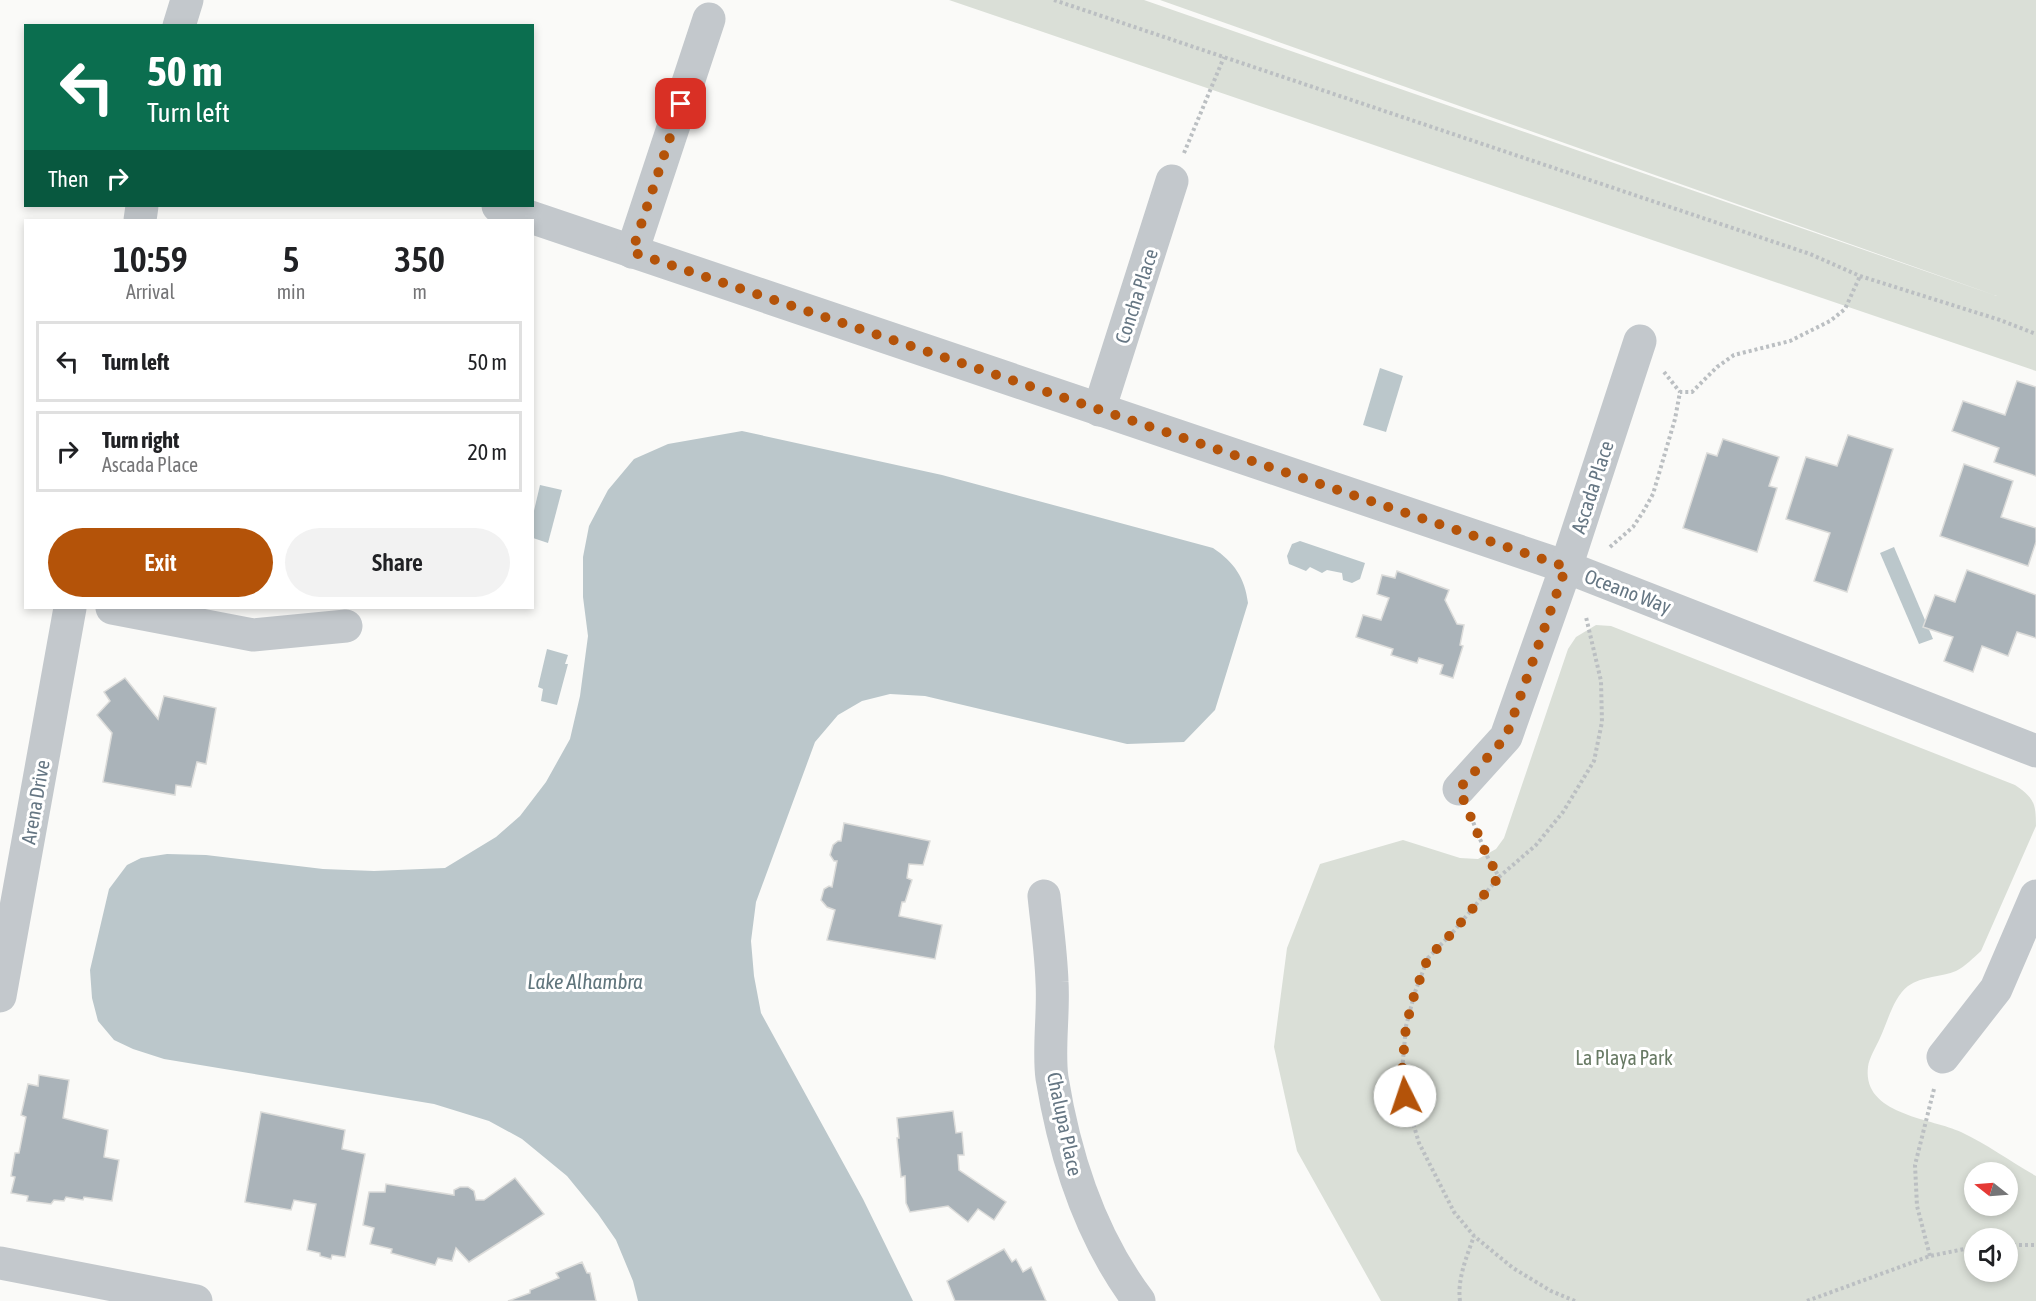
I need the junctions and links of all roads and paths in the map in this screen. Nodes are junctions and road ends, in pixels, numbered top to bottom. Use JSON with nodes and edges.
{"nodes":[{"id":1,"x":187,"y":0,"type":"edge"},
{"id":2,"x":1054,"y":0,"type":"edge"},
{"id":3,"x":709,"y":19,"type":"dead end"},
{"id":4,"x":180,"y":24,"type":"edge"},
{"id":5,"x":1224,"y":57,"type":"junction"},
{"id":6,"x":1172,"y":181,"type":"joint"},
{"id":7,"x":501,"y":207,"type":"edge"},
{"id":8,"x":632,"y":252,"type":"junction"},
{"id":9,"x":1860,"y":276,"type":"junction"},
{"id":10,"x":2036,"y":333,"type":"edge"},
{"id":11,"x":1640,"y":340,"type":"dead end"},
{"id":12,"x":1099,"y":410,"type":"junction"},
{"id":13,"x":1610,"y":545,"type":"dead end"},
{"id":14,"x":1566,"y":567,"type":"junction"},
{"id":15,"x":70,"y":609,"type":"edge"},
{"id":16,"x":117,"y":609,"type":"edge"},
{"id":17,"x":1585,"y":619,"type":"dead end"},
{"id":18,"x":346,"y":626,"type":"dead end"},
{"id":19,"x":2036,"y":751,"type":"edge"},
{"id":20,"x":1459,"y":789,"type":"joint"},
{"id":21,"x":1499,"y":877,"type":"junction"},
{"id":22,"x":1044,"y":896,"type":"dead end"},
{"id":23,"x":2036,"y":896,"type":"edge"},
{"id":24,"x":0,"y":996,"type":"edge"},
{"id":25,"x":1943,"y":1056,"type":"joint"},
{"id":26,"x":1474,"y":1236,"type":"junction"},
{"id":27,"x":2018,"y":1245,"type":"edge"},
{"id":28,"x":2036,"y":1245,"type":"edge"},
{"id":29,"x":1964,"y":1249,"type":"edge"},
{"id":30,"x":1930,"y":1256,"type":"junction"},
{"id":31,"x":0,"y":1263,"type":"edge"},
{"id":32,"x":196,"y":1301,"type":"edge"},
{"id":33,"x":1139,"y":1301,"type":"edge"},
{"id":34,"x":1460,"y":1301,"type":"edge"},
{"id":35,"x":1575,"y":1301,"type":"edge"},
{"id":36,"x":1807,"y":1301,"type":"edge"}],
"edges":[{"from":1,"to":4,"type":"street"},
{"from":2,"to":5,"type":"path"},
{"from":3,"to":8,"type":"street"},
{"from":5,"to":6,"type":"path"},
{"from":5,"to":9,"type":"path"},
{"from":6,"to":12,"type":"street","name":"Concha Place"},
{"from":7,"to":8,"type":"street","name":"Oceano Way"},
{"from":8,"to":12,"type":"street","name":"Oceano Way"},
{"from":9,"to":10,"type":"path"},
{"from":9,"to":13,"type":"path"},
{"from":11,"to":14,"type":"street","name":"Ascada Place"},
{"from":12,"to":14,"type":"street","name":"Oceano Way"},
{"from":14,"to":19,"type":"street","name":"Oceano Way"},
{"from":14,"to":20,"type":"street","name":"Ascada Place"},
{"from":15,"to":24,"type":"street","name":"Arena Drive"},
{"from":16,"to":18,"type":"street"},
{"from":17,"to":21,"type":"path"},
{"from":20,"to":21,"type":"path"},
{"from":21,"to":26,"type":"path"},
{"from":22,"to":33,"type":"street","name":"Chalupa Place"},
{"from":23,"to":25,"type":"street"},
{"from":25,"to":30,"type":"path"},
{"from":26,"to":34,"type":"path"},
{"from":26,"to":35,"type":"path"},
{"from":27,"to":28,"type":"path"},
{"from":29,"to":30,"type":"path"},
{"from":30,"to":36,"type":"path"},
{"from":31,"to":32,"type":"street"}]}
